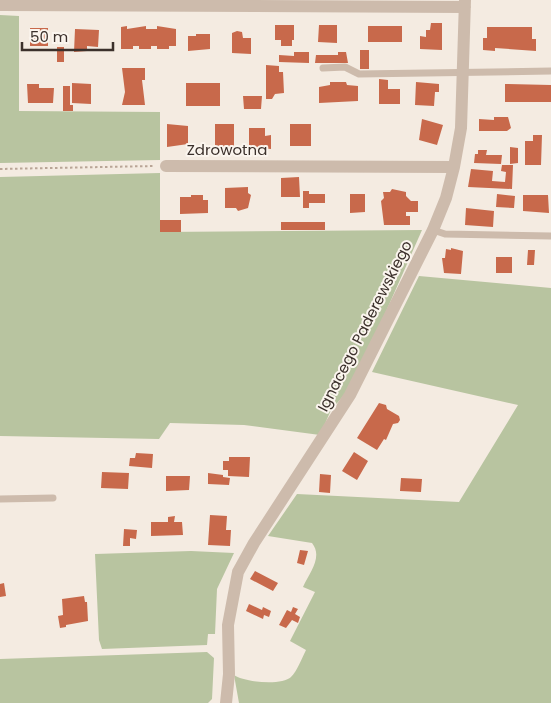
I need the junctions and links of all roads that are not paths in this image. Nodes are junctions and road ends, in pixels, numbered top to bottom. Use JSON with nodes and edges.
{"nodes":[{"id":1,"x":332,"y":3,"type":"edge"},
{"id":2,"x":0,"y":4,"type":"edge"},
{"id":3,"x":465,"y":4,"type":"edge"},
{"id":4,"x":323,"y":68,"type":"dead end"},
{"id":5,"x":551,"y":71,"type":"edge"},
{"id":6,"x":464,"y":74,"type":"junction"},
{"id":7,"x":166,"y":166,"type":"road end"},
{"id":8,"x":454,"y":167,"type":"junction"},
{"id":9,"x":433,"y":230,"type":"junction"},
{"id":10,"x":551,"y":236,"type":"edge"},
{"id":11,"x":0,"y":498,"type":"edge"},
{"id":12,"x":53,"y":498,"type":"dead end"},
{"id":13,"x":226,"y":703,"type":"edge"}],
"edges":[{"from":1,"to":2,"type":"street"},
{"from":1,"to":3,"type":"street"},
{"from":3,"to":6,"type":"street","name":"Ignacego Paderewskiego"},
{"from":4,"to":6,"type":"lane"},
{"from":5,"to":6,"type":"lane"},
{"from":6,"to":8,"type":"street","name":"Ignacego Paderewskiego"},
{"from":7,"to":8,"type":"street","name":"Zdrowotna"},
{"from":8,"to":9,"type":"street","name":"Ignacego Paderewskiego"},
{"from":9,"to":10,"type":"lane"},
{"from":9,"to":13,"type":"street","name":"Ignacego Paderewskiego"},
{"from":11,"to":12,"type":"lane"}]}
